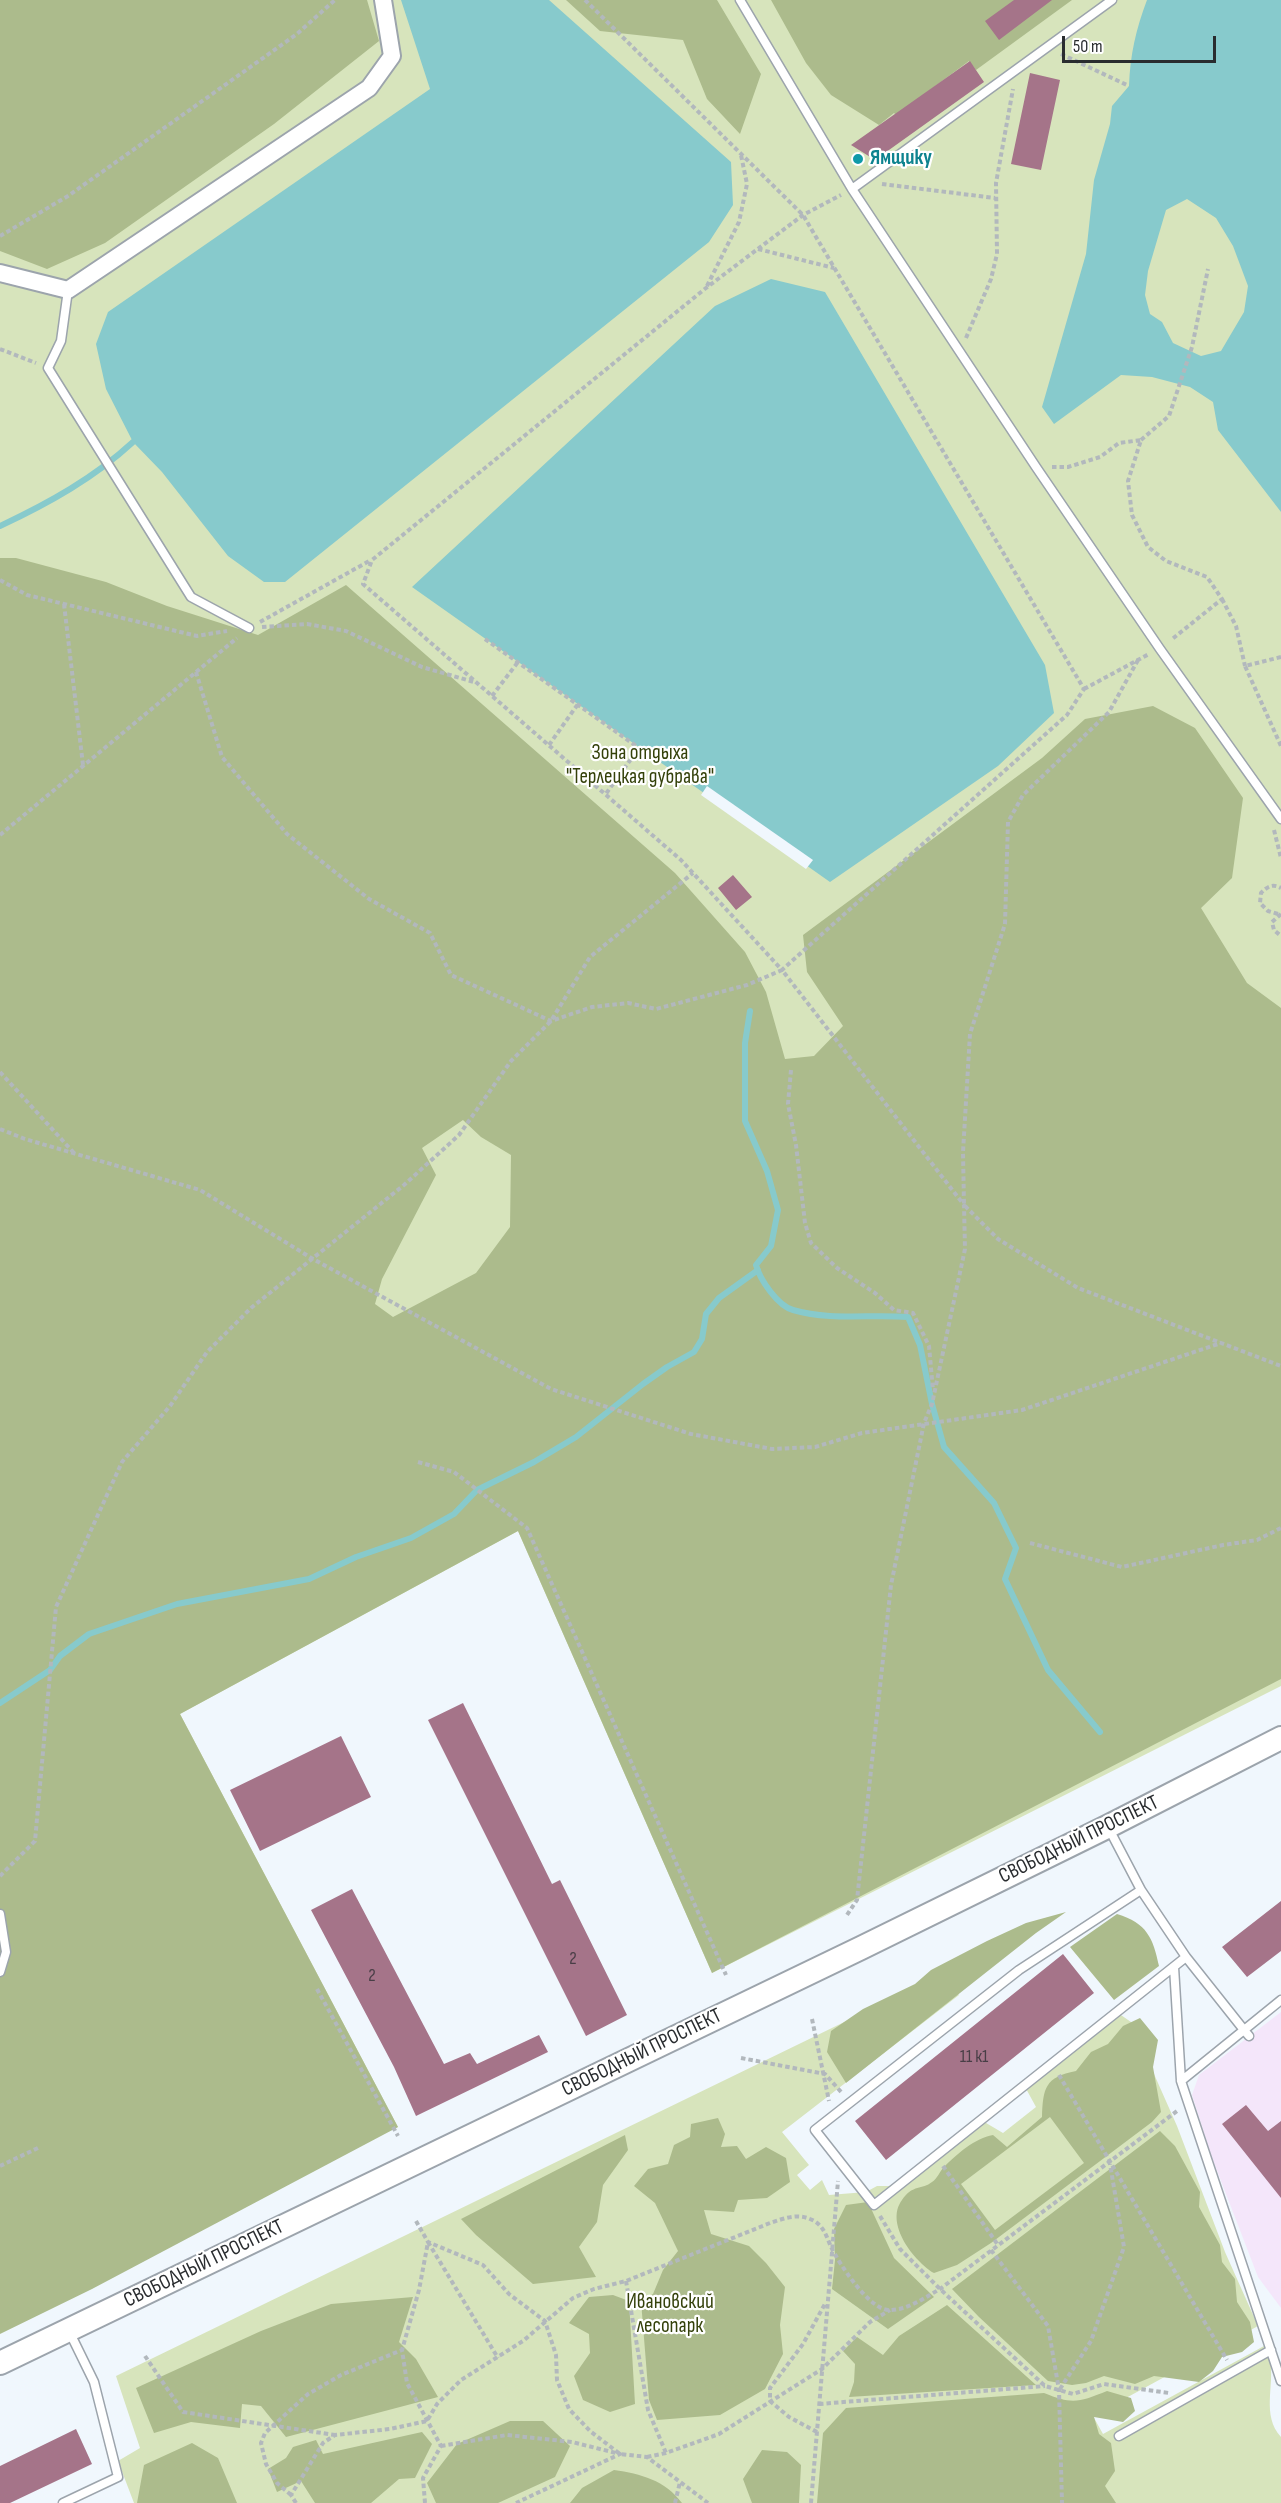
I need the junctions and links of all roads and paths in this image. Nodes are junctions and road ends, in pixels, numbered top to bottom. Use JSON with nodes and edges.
{"nodes":[{"id":1,"x":335,"y":0,"type":"edge"},
{"id":2,"x":383,"y":0,"type":"edge"},
{"id":3,"x":585,"y":0,"type":"edge"},
{"id":4,"x":740,"y":0,"type":"edge"},
{"id":5,"x":1112,"y":0,"type":"edge"},
{"id":6,"x":1047,"y":47,"type":"junction"},
{"id":7,"x":1019,"y":68,"type":"junction"},
{"id":8,"x":1129,"y":86,"type":"dead end"},
{"id":9,"x":741,"y":155,"type":"junction"},
{"id":10,"x":862,"y":182,"type":"junction"},
{"id":11,"x":852,"y":189,"type":"junction"},
{"id":12,"x":995,"y":198,"type":"junction"},
{"id":13,"x":802,"y":215,"type":"junction"},
{"id":14,"x":0,"y":236,"type":"edge"},
{"id":15,"x":758,"y":249,"type":"junction"},
{"id":16,"x":835,"y":268,"type":"junction"},
{"id":17,"x":1208,"y":269,"type":"dead end"},
{"id":18,"x":0,"y":273,"type":"edge"},
{"id":19,"x":706,"y":288,"type":"junction"},
{"id":20,"x":68,"y":290,"type":"junction"},
{"id":21,"x":0,"y":349,"type":"edge"},
{"id":22,"x":960,"y":350,"type":"junction"},
{"id":23,"x":48,"y":368,"type":"junction"},
{"id":24,"x":1141,"y":440,"type":"junction"},
{"id":25,"x":1036,"y":467,"type":"junction"},
{"id":26,"x":1222,"y":599,"type":"junction"},
{"id":27,"x":64,"y":604,"type":"dead end"},
{"id":28,"x":249,"y":628,"type":"junction"},
{"id":29,"x":485,"y":639,"type":"dead end"},
{"id":30,"x":1160,"y":649,"type":"junction"},
{"id":31,"x":1281,"y":657,"type":"edge"},
{"id":32,"x":1138,"y":660,"type":"junction"},
{"id":33,"x":518,"y":662,"type":"junction"},
{"id":34,"x":1245,"y":666,"type":"junction"},
{"id":35,"x":196,"y":672,"type":"junction"},
{"id":36,"x":476,"y":682,"type":"junction"},
{"id":37,"x":1084,"y":689,"type":"junction"},
{"id":38,"x":492,"y":696,"type":"junction"},
{"id":39,"x":578,"y":704,"type":"junction"},
{"id":40,"x":549,"y":745,"type":"junction"},
{"id":41,"x":1281,"y":746,"type":"edge"},
{"id":42,"x":83,"y":766,"type":"junction"},
{"id":43,"x":605,"y":795,"type":"junction"},
{"id":44,"x":1281,"y":819,"type":"edge"},
{"id":45,"x":0,"y":835,"type":"edge"},
{"id":46,"x":693,"y":873,"type":"junction"},
{"id":47,"x":1281,"y":888,"type":"edge"},
{"id":48,"x":1280,"y":914,"type":"edge"},
{"id":49,"x":1281,"y":936,"type":"edge"},
{"id":50,"x":782,"y":970,"type":"junction"},
{"id":51,"x":551,"y":1021,"type":"junction"},
{"id":52,"x":791,"y":1070,"type":"dead end"},
{"id":53,"x":0,"y":1072,"type":"edge"},
{"id":54,"x":0,"y":1129,"type":"edge"},
{"id":55,"x":74,"y":1154,"type":"junction"},
{"id":56,"x":964,"y":1205,"type":"junction"},
{"id":57,"x":313,"y":1259,"type":"junction"},
{"id":58,"x":1221,"y":1343,"type":"junction"},
{"id":59,"x":1281,"y":1366,"type":"edge"},
{"id":60,"x":934,"y":1393,"type":"junction"},
{"id":61,"x":924,"y":1423,"type":"junction"},
{"id":62,"x":418,"y":1462,"type":"dead end"},
{"id":63,"x":1281,"y":1528,"type":"edge"},
{"id":64,"x":1030,"y":1543,"type":"dead end"},
{"id":65,"x":1281,"y":1738,"type":"edge"},
{"id":66,"x":1107,"y":1827,"type":"junction"},
{"id":67,"x":0,"y":1876,"type":"edge"},
{"id":68,"x":1141,"y":1890,"type":"junction"},
{"id":69,"x":0,"y":1914,"type":"edge"},
{"id":70,"x":847,"y":1916,"type":"dead end"},
{"id":71,"x":1186,"y":1958,"type":"junction"},
{"id":72,"x":1174,"y":1967,"type":"junction"},
{"id":73,"x":0,"y":1972,"type":"edge"},
{"id":74,"x":726,"y":1975,"type":"dead end"},
{"id":75,"x":317,"y":1989,"type":"dead end"},
{"id":76,"x":1281,"y":2000,"type":"edge"},
{"id":77,"x":812,"y":2019,"type":"dead end"},
{"id":78,"x":1247,"y":2033,"type":"junction"},
{"id":79,"x":741,"y":2058,"type":"dead end"},
{"id":80,"x":1053,"y":2063,"type":"junction"},
{"id":81,"x":825,"y":2074,"type":"junction"},
{"id":82,"x":1181,"y":2080,"type":"junction"},
{"id":83,"x":851,"y":2102,"type":"junction"},
{"id":84,"x":1189,"y":2102,"type":"junction"},
{"id":85,"x":832,"y":2117,"type":"junction"},
{"id":86,"x":398,"y":2136,"type":"dead end"},
{"id":87,"x":40,"y":2147,"type":"dead end"},
{"id":88,"x":936,"y":2156,"type":"junction"},
{"id":89,"x":1110,"y":2160,"type":"junction"},
{"id":90,"x":840,"y":2162,"type":"junction"},
{"id":91,"x":0,"y":2166,"type":"edge"},
{"id":92,"x":874,"y":2205,"type":"junction"},
{"id":93,"x":416,"y":2221,"type":"dead end"},
{"id":94,"x":428,"y":2242,"type":"junction"},
{"id":95,"x":998,"y":2245,"type":"junction"},
{"id":96,"x":832,"y":2249,"type":"junction"},
{"id":97,"x":991,"y":2250,"type":"junction"},
{"id":98,"x":1258,"y":2277,"type":"dead end"},
{"id":99,"x":626,"y":2281,"type":"junction"},
{"id":100,"x":1249,"y":2284,"type":"junction"},
{"id":101,"x":940,"y":2289,"type":"junction"},
{"id":102,"x":828,"y":2298,"type":"junction"},
{"id":103,"x":891,"y":2310,"type":"junction"},
{"id":104,"x":545,"y":2321,"type":"junction"},
{"id":105,"x":68,"y":2329,"type":"junction"},
{"id":106,"x":402,"y":2350,"type":"junction"},
{"id":107,"x":1271,"y":2350,"type":"junction"},
{"id":108,"x":145,"y":2356,"type":"dead end"},
{"id":109,"x":498,"y":2358,"type":"junction"},
{"id":110,"x":0,"y":2363,"type":"edge"},
{"id":111,"x":822,"y":2369,"type":"junction"},
{"id":112,"x":1234,"y":2371,"type":"junction"},
{"id":113,"x":1281,"y":2381,"type":"edge"},
{"id":114,"x":1046,"y":2386,"type":"junction"},
{"id":115,"x":1059,"y":2390,"type":"junction"},
{"id":116,"x":1190,"y":2396,"type":"junction"},
{"id":117,"x":770,"y":2401,"type":"junction"},
{"id":118,"x":819,"y":2404,"type":"junction"},
{"id":119,"x":427,"y":2421,"type":"junction"},
{"id":120,"x":275,"y":2427,"type":"junction"},
{"id":121,"x":817,"y":2432,"type":"junction"},
{"id":122,"x":335,"y":2435,"type":"junction"},
{"id":123,"x":1119,"y":2436,"type":"dead end"},
{"id":124,"x":441,"y":2446,"type":"junction"},
{"id":125,"x":666,"y":2453,"type":"junction"},
{"id":126,"x":620,"y":2454,"type":"junction"},
{"id":127,"x":647,"y":2457,"type":"junction"},
{"id":128,"x":680,"y":2482,"type":"junction"},
{"id":129,"x":291,"y":2495,"type":"junction"},
{"id":130,"x":63,"y":2503,"type":"edge"},
{"id":131,"x":296,"y":2503,"type":"edge"},
{"id":132,"x":425,"y":2503,"type":"edge"},
{"id":133,"x":516,"y":2503,"type":"edge"},
{"id":134,"x":675,"y":2503,"type":"edge"},
{"id":135,"x":708,"y":2503,"type":"edge"},
{"id":136,"x":811,"y":2503,"type":"edge"},
{"id":137,"x":1062,"y":2503,"type":"edge"}],
"edges":[{"from":1,"to":14,"type":"path"},
{"from":2,"to":20,"type":"street"},
{"from":3,"to":9,"type":"path"},
{"from":4,"to":11,"type":"lane"},
{"from":5,"to":6,"type":"lane"},
{"from":6,"to":7,"type":"lane"},
{"from":6,"to":8,"type":"path"},
{"from":7,"to":10,"type":"lane"},
{"from":7,"to":12,"type":"path"},
{"from":9,"to":13,"type":"path"},
{"from":9,"to":19,"type":"path"},
{"from":10,"to":11,"type":"lane"},
{"from":10,"to":12,"type":"path"},
{"from":11,"to":13,"type":"path"},
{"from":11,"to":22,"type":"lane"},
{"from":12,"to":22,"type":"path"},
{"from":13,"to":15,"type":"path"},
{"from":13,"to":16,"type":"path"},
{"from":15,"to":16,"type":"path"},
{"from":15,"to":19,"type":"path"},
{"from":16,"to":37,"type":"path"},
{"from":17,"to":24,"type":"path"},
{"from":18,"to":20,"type":"street"},
{"from":19,"to":36,"type":"path"},
{"from":20,"to":23,"type":"lane"},
{"from":21,"to":23,"type":"path"},
{"from":22,"to":25,"type":"lane"},
{"from":23,"to":28,"type":"lane"},
{"from":24,"to":25,"type":"path"},
{"from":24,"to":26,"type":"path"},
{"from":25,"to":30,"type":"lane"},
{"from":26,"to":30,"type":"path"},
{"from":26,"to":34,"type":"path"},
{"from":27,"to":42,"type":"path"},
{"from":28,"to":35,"type":"path"},
{"from":28,"to":36,"type":"path"},
{"from":29,"to":33,"type":"path"},
{"from":30,"to":32,"type":"path"},
{"from":30,"to":44,"type":"lane"},
{"from":31,"to":34,"type":"path"},
{"from":32,"to":37,"type":"path"},
{"from":32,"to":56,"type":"path"},
{"from":33,"to":38,"type":"path"},
{"from":33,"to":39,"type":"path"},
{"from":34,"to":41,"type":"path"},
{"from":35,"to":42,"type":"path"},
{"from":35,"to":51,"type":"path"},
{"from":36,"to":38,"type":"path"},
{"from":37,"to":50,"type":"path"},
{"from":38,"to":40,"type":"path"},
{"from":39,"to":40,"type":"path"},
{"from":39,"to":43,"type":"path"},
{"from":40,"to":43,"type":"path"},
{"from":42,"to":45,"type":"path"},
{"from":43,"to":46,"type":"path"},
{"from":46,"to":50,"type":"path"},
{"from":46,"to":51,"type":"path"},
{"from":47,"to":48,"type":"path"},
{"from":48,"to":49,"type":"path"},
{"from":50,"to":51,"type":"path"},
{"from":50,"to":56,"type":"path"},
{"from":51,"to":57,"type":"path"},
{"from":52,"to":60,"type":"path"},
{"from":53,"to":55,"type":"path"},
{"from":54,"to":55,"type":"path"},
{"from":55,"to":57,"type":"path"},
{"from":56,"to":58,"type":"path"},
{"from":56,"to":60,"type":"path"},
{"from":57,"to":61,"type":"path"},
{"from":57,"to":67,"type":"path"},
{"from":58,"to":59,"type":"path"},
{"from":58,"to":61,"type":"path"},
{"from":60,"to":61,"type":"path"},
{"from":61,"to":70,"type":"path"},
{"from":62,"to":74,"type":"path"},
{"from":63,"to":64,"type":"path"},
{"from":65,"to":66,"type":"main road","name":"СВОБОДНЫЙ ПРОСПЕКТ"},
{"from":66,"to":68,"type":"lane"},
{"from":66,"to":105,"type":"main road","name":"СВОБОДНЫЙ ПРОСПЕКТ"},
{"from":68,"to":71,"type":"lane"},
{"from":68,"to":83,"type":"lane"},
{"from":69,"to":73,"type":"lane"},
{"from":71,"to":72,"type":"lane"},
{"from":71,"to":78,"type":"lane"},
{"from":72,"to":80,"type":"lane"},
{"from":72,"to":82,"type":"lane"},
{"from":75,"to":86,"type":"path"},
{"from":76,"to":78,"type":"lane"},
{"from":77,"to":81,"type":"path"},
{"from":78,"to":82,"type":"lane"},
{"from":79,"to":81,"type":"path"},
{"from":80,"to":88,"type":"lane"},
{"from":80,"to":89,"type":"path"},
{"from":81,"to":83,"type":"path"},
{"from":81,"to":85,"type":"path"},
{"from":82,"to":84,"type":"lane"},
{"from":83,"to":85,"type":"lane"},
{"from":84,"to":89,"type":"path"},
{"from":84,"to":100,"type":"lane"},
{"from":85,"to":90,"type":"lane"},
{"from":87,"to":91,"type":"path"},
{"from":88,"to":92,"type":"lane"},
{"from":88,"to":95,"type":"path"},
{"from":89,"to":95,"type":"path"},
{"from":89,"to":112,"type":"path"},
{"from":89,"to":115,"type":"path"},
{"from":90,"to":92,"type":"lane"},
{"from":90,"to":96,"type":"path"},
{"from":92,"to":101,"type":"path"},
{"from":93,"to":94,"type":"path"},
{"from":94,"to":104,"type":"path"},
{"from":94,"to":106,"type":"path"},
{"from":94,"to":109,"type":"path"},
{"from":95,"to":97,"type":"path"},
{"from":96,"to":99,"type":"path"},
{"from":96,"to":102,"type":"path"},
{"from":96,"to":103,"type":"path"},
{"from":97,"to":101,"type":"path"},
{"from":97,"to":115,"type":"path"},
{"from":98,"to":100,"type":"lane"},
{"from":99,"to":104,"type":"path"},
{"from":99,"to":125,"type":"path"},
{"from":100,"to":107,"type":"lane"},
{"from":101,"to":103,"type":"path"},
{"from":101,"to":114,"type":"path"},
{"from":102,"to":111,"type":"path"},
{"from":102,"to":117,"type":"path"},
{"from":103,"to":111,"type":"path"},
{"from":104,"to":109,"type":"path"},
{"from":104,"to":126,"type":"path"},
{"from":105,"to":110,"type":"main road","name":"СВОБОДНЫЙ ПРОСПЕКТ"},
{"from":105,"to":130,"type":"lane"},
{"from":106,"to":119,"type":"path"},
{"from":106,"to":120,"type":"path"},
{"from":107,"to":112,"type":"lane"},
{"from":107,"to":113,"type":"lane"},
{"from":108,"to":120,"type":"path"},
{"from":109,"to":119,"type":"path"},
{"from":111,"to":117,"type":"path"},
{"from":111,"to":118,"type":"path"},
{"from":112,"to":116,"type":"lane"},
{"from":114,"to":115,"type":"path"},
{"from":114,"to":118,"type":"path"},
{"from":115,"to":116,"type":"path"},
{"from":115,"to":137,"type":"path"},
{"from":116,"to":123,"type":"lane"},
{"from":117,"to":121,"type":"path"},
{"from":117,"to":125,"type":"path"},
{"from":118,"to":121,"type":"path"},
{"from":119,"to":122,"type":"path"},
{"from":119,"to":124,"type":"path"},
{"from":120,"to":122,"type":"path"},
{"from":120,"to":129,"type":"path"},
{"from":121,"to":136,"type":"path"},
{"from":122,"to":129,"type":"path"},
{"from":124,"to":126,"type":"path"},
{"from":124,"to":132,"type":"path"},
{"from":125,"to":127,"type":"path"},
{"from":126,"to":127,"type":"path"},
{"from":126,"to":133,"type":"path"},
{"from":127,"to":128,"type":"path"},
{"from":128,"to":134,"type":"path"},
{"from":128,"to":135,"type":"path"},
{"from":129,"to":131,"type":"path"}]}
